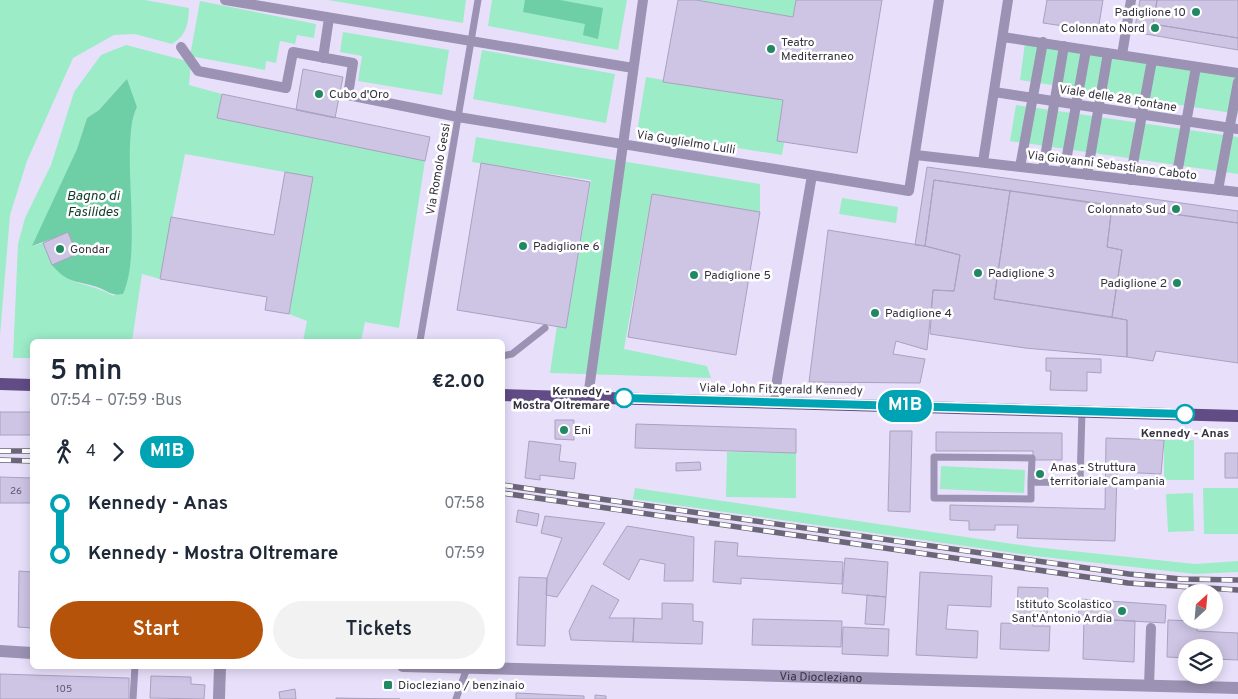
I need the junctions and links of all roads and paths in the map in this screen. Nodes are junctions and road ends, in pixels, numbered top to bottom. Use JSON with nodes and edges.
{"nodes":[{"id":1,"x":225,"y":0,"type":"edge"},
{"id":2,"x":478,"y":0,"type":"edge"},
{"id":3,"x":643,"y":0,"type":"edge"},
{"id":4,"x":939,"y":0,"type":"edge"},
{"id":5,"x":1008,"y":0,"type":"edge"},
{"id":6,"x":1131,"y":0,"type":"edge"},
{"id":7,"x":329,"y":18,"type":"junction"},
{"id":8,"x":1003,"y":37,"type":"junction"},
{"id":9,"x":471,"y":41,"type":"junction"},
{"id":10,"x":1043,"y":42,"type":"junction"},
{"id":11,"x":1064,"y":46,"type":"junction"},
{"id":12,"x":181,"y":47,"type":"dead end"},
{"id":13,"x":1086,"y":50,"type":"junction"},
{"id":14,"x":1108,"y":53,"type":"junction"},
{"id":15,"x":1122,"y":55,"type":"junction"},
{"id":16,"x":323,"y":58,"type":"junction"},
{"id":17,"x":1152,"y":60,"type":"junction"},
{"id":18,"x":1196,"y":67,"type":"junction"},
{"id":19,"x":633,"y":68,"type":"junction"},
{"id":20,"x":1238,"y":73,"type":"edge"},
{"id":21,"x":1238,"y":82,"type":"edge"},
{"id":22,"x":994,"y":92,"type":"junction"},
{"id":23,"x":1033,"y":98,"type":"junction"},
{"id":24,"x":1055,"y":102,"type":"junction"},
{"id":25,"x":1076,"y":105,"type":"junction"},
{"id":26,"x":1099,"y":108,"type":"junction"},
{"id":27,"x":1142,"y":115,"type":"junction"},
{"id":28,"x":458,"y":117,"type":"junction"},
{"id":29,"x":1186,"y":121,"type":"junction"},
{"id":30,"x":1234,"y":128,"type":"edge"},
{"id":31,"x":621,"y":144,"type":"junction"},
{"id":32,"x":916,"y":155,"type":"junction"},
{"id":33,"x":983,"y":162,"type":"junction"},
{"id":34,"x":1020,"y":167,"type":"junction"},
{"id":35,"x":1043,"y":169,"type":"junction"},
{"id":36,"x":1064,"y":172,"type":"junction"},
{"id":37,"x":1087,"y":174,"type":"junction"},
{"id":38,"x":812,"y":175,"type":"junction"},
{"id":39,"x":1130,"y":180,"type":"junction"},
{"id":40,"x":1174,"y":185,"type":"junction"},
{"id":41,"x":1218,"y":190,"type":"junction"},
{"id":42,"x":1238,"y":192,"type":"edge"},
{"id":43,"x":545,"y":328,"type":"dead end"},
{"id":44,"x":420,"y":339,"type":"edge"},
{"id":45,"x":505,"y":355,"type":"edge"},
{"id":46,"x":0,"y":384,"type":"edge"},
{"id":47,"x":30,"y":385,"type":"edge"},
{"id":48,"x":505,"y":395,"type":"edge"},
{"id":49,"x":588,"y":397,"type":"junction"},
{"id":50,"x":775,"y":403,"type":"junction"},
{"id":51,"x":1082,"y":411,"type":"junction"},
{"id":52,"x":1238,"y":416,"type":"edge"},
{"id":53,"x":1031,"y":482,"type":"junction"},
{"id":54,"x":1151,"y":628,"type":"dead end"},
{"id":55,"x":0,"y":651,"type":"edge"},
{"id":56,"x":30,"y":653,"type":"edge"},
{"id":57,"x":135,"y":669,"type":"edge"},
{"id":58,"x":220,"y":669,"type":"edge"},
{"id":59,"x":467,"y":669,"type":"edge"},
{"id":60,"x":505,"y":669,"type":"edge"},
{"id":61,"x":1149,"y":686,"type":"junction"},
{"id":62,"x":1238,"y":688,"type":"edge"},
{"id":63,"x":133,"y":699,"type":"edge"},
{"id":64,"x":219,"y":699,"type":"edge"},
{"id":65,"x":456,"y":699,"type":"edge"}],
"edges":[{"from":1,"to":7,"type":"street"},
{"from":2,"to":9,"type":"lane","name":"Via Romolo Gessi"},
{"from":3,"to":19,"type":"street"},
{"from":4,"to":32,"type":"street"},
{"from":5,"to":8,"type":"street"},
{"from":6,"to":15,"type":"street"},
{"from":7,"to":9,"type":"street"},
{"from":7,"to":16,"type":"street"},
{"from":8,"to":10,"type":"street"},
{"from":8,"to":22,"type":"street"},
{"from":9,"to":19,"type":"street"},
{"from":9,"to":28,"type":"lane","name":"Via Romolo Gessi"},
{"from":10,"to":11,"type":"street"},
{"from":10,"to":23,"type":"street"},
{"from":11,"to":13,"type":"street"},
{"from":11,"to":24,"type":"street"},
{"from":12,"to":16,"type":"street"},
{"from":13,"to":14,"type":"street"},
{"from":13,"to":25,"type":"street"},
{"from":14,"to":15,"type":"street"},
{"from":14,"to":26,"type":"street"},
{"from":15,"to":17,"type":"street"},
{"from":16,"to":28,"type":"street","name":"Via Guglielmo Lulli"},
{"from":17,"to":18,"type":"street"},
{"from":17,"to":27,"type":"street"},
{"from":18,"to":20,"type":"street"},
{"from":18,"to":29,"type":"street"},
{"from":19,"to":31,"type":"street"},
{"from":21,"to":30,"type":"street"},
{"from":22,"to":23,"type":"street","name":"Viale delle 28 Fontane"},
{"from":22,"to":33,"type":"street"},
{"from":23,"to":24,"type":"street","name":"Viale delle 28 Fontane"},
{"from":23,"to":34,"type":"street"},
{"from":24,"to":25,"type":"street","name":"Viale delle 28 Fontane"},
{"from":24,"to":35,"type":"street"},
{"from":25,"to":26,"type":"street","name":"Viale delle 28 Fontane"},
{"from":25,"to":36,"type":"street"},
{"from":26,"to":27,"type":"street","name":"Viale delle 28 Fontane"},
{"from":26,"to":37,"type":"street"},
{"from":27,"to":29,"type":"street","name":"Viale delle 28 Fontane"},
{"from":27,"to":39,"type":"street"},
{"from":28,"to":31,"type":"street","name":"Via Guglielmo Lulli"},
{"from":28,"to":44,"type":"lane","name":"Via Romolo Gessi"},
{"from":29,"to":30,"type":"street","name":"Viale delle 28 Fontane"},
{"from":29,"to":40,"type":"street"},
{"from":30,"to":41,"type":"street"},
{"from":31,"to":38,"type":"street","name":"Via Guglielmo Lulli"},
{"from":31,"to":49,"type":"street"},
{"from":32,"to":33,"type":"street","name":"Via Giovanni Sebastiano Caboto"},
{"from":32,"to":38,"type":"street","name":"Via Guglielmo Lulli"},
{"from":33,"to":34,"type":"street","name":"Via Giovanni Sebastiano Caboto"},
{"from":34,"to":35,"type":"street","name":"Via Giovanni Sebastiano Caboto"},
{"from":35,"to":36,"type":"street","name":"Via Giovanni Sebastiano Caboto"},
{"from":36,"to":37,"type":"street","name":"Via Giovanni Sebastiano Caboto"},
{"from":37,"to":39,"type":"street","name":"Via Giovanni Sebastiano Caboto"},
{"from":38,"to":50,"type":"street"},
{"from":39,"to":40,"type":"street","name":"Via Giovanni Sebastiano Caboto"},
{"from":40,"to":41,"type":"street","name":"Via Giovanni Sebastiano Caboto"},
{"from":41,"to":42,"type":"street","name":"Via Giovanni Sebastiano Caboto"},
{"from":43,"to":45,"type":"lane"},
{"from":46,"to":47,"type":"main road"},
{"from":48,"to":49,"type":"main road","name":"Viale John Fitzgerald Kennedy"},
{"from":49,"to":50,"type":"main road","name":"Viale John Fitzgerald Kennedy"},
{"from":50,"to":51,"type":"main road","name":"Viale John Fitzgerald Kennedy"},
{"from":51,"to":52,"type":"main road","name":"Viale John Fitzgerald Kennedy"},
{"from":51,"to":53,"type":"lane"},
{"from":53,"to":53,"type":"lane"},
{"from":54,"to":61,"type":"street"},
{"from":55,"to":56,"type":"street"},
{"from":57,"to":63,"type":"lane"},
{"from":58,"to":64,"type":"street"},
{"from":59,"to":65,"type":"lane"},
{"from":60,"to":61,"type":"street","name":"Via Diocleziano"},
{"from":61,"to":62,"type":"street","name":"Via Diocleziano"}]}
